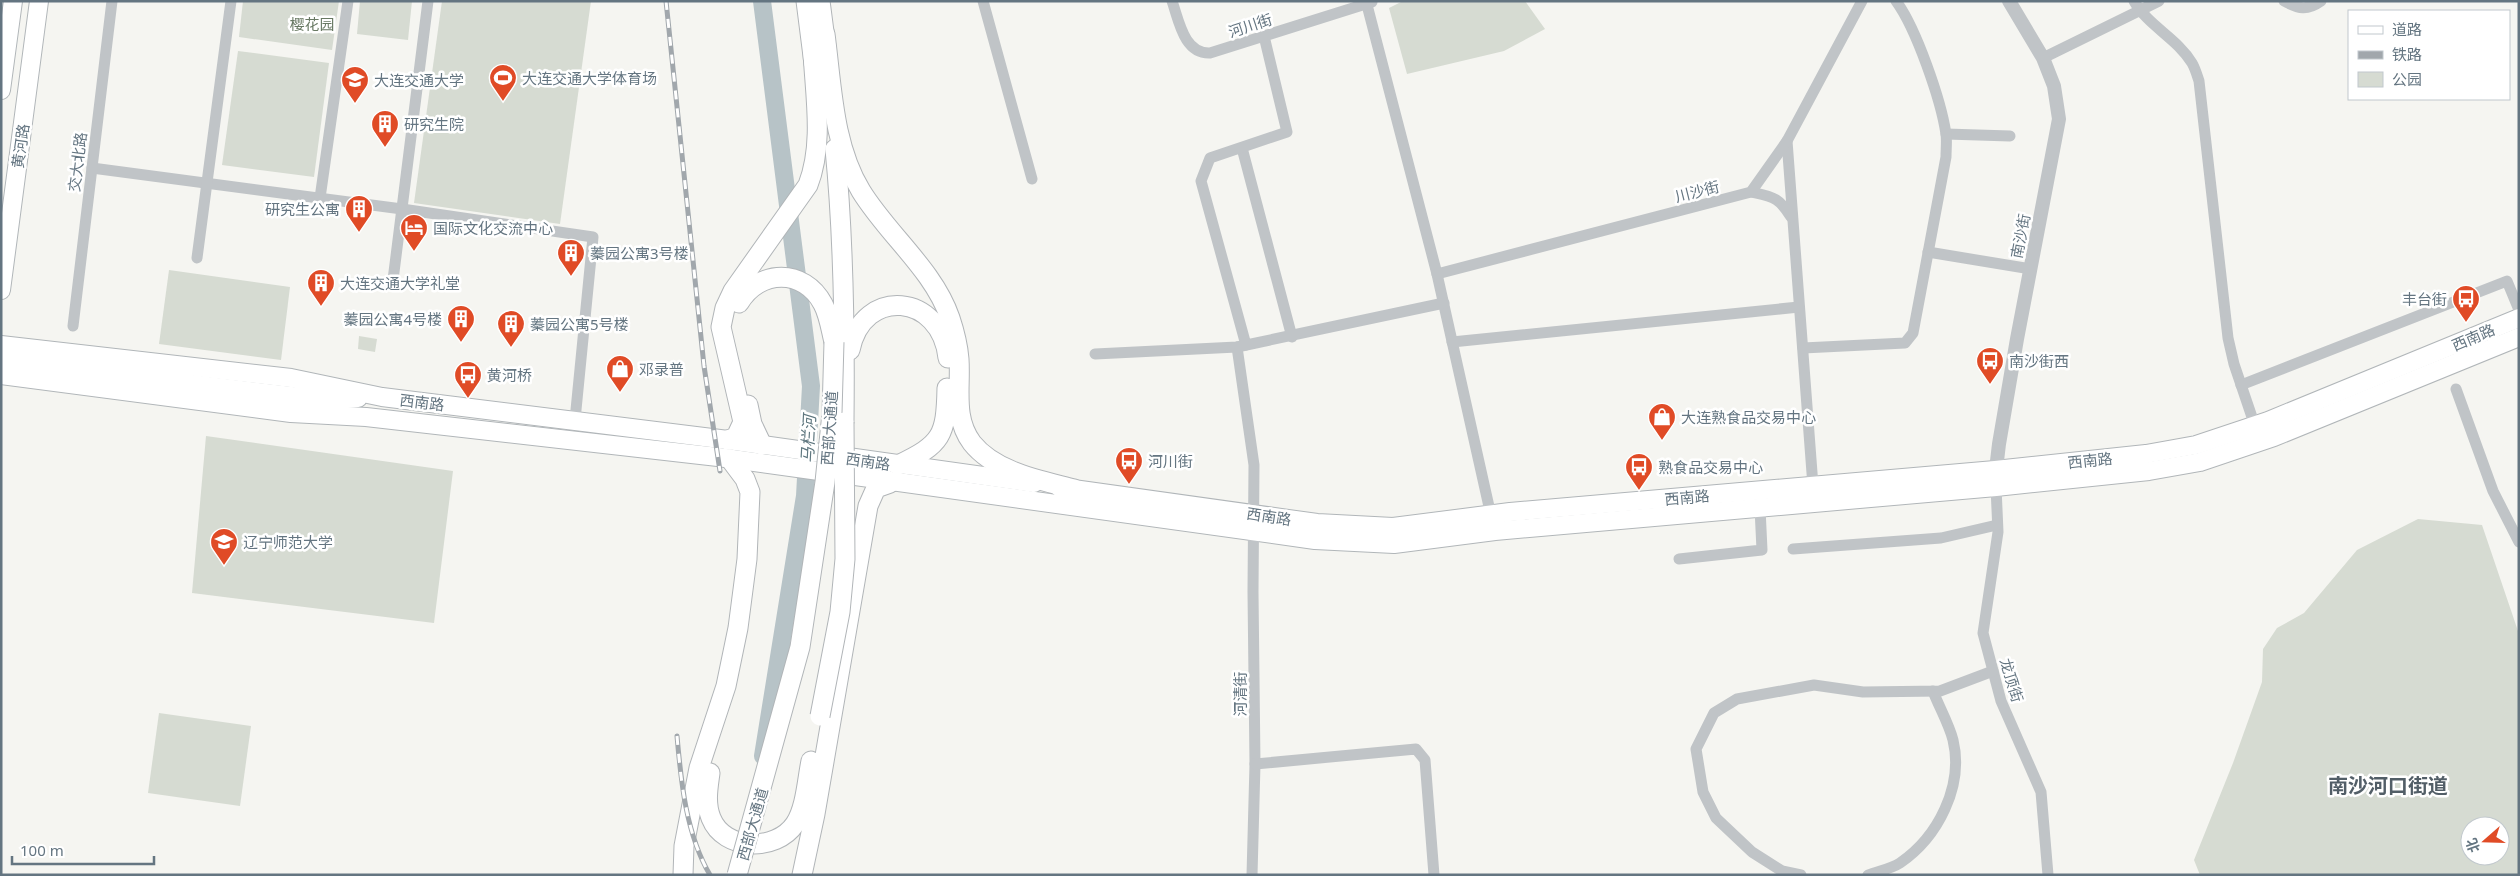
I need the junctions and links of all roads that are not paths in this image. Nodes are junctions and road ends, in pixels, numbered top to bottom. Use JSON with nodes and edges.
{"nodes":[{"id":1,"x":39,"y":1,"type":"edge"},
{"id":2,"x":112,"y":1,"type":"edge"},
{"id":3,"x":231,"y":1,"type":"edge"},
{"id":4,"x":348,"y":1,"type":"edge"},
{"id":5,"x":428,"y":1,"type":"edge"},
{"id":6,"x":806,"y":1,"type":"edge"},
{"id":7,"x":820,"y":1,"type":"edge"},
{"id":8,"x":983,"y":1,"type":"edge"},
{"id":9,"x":1172,"y":1,"type":"edge"},
{"id":10,"x":1862,"y":1,"type":"edge"},
{"id":11,"x":1896,"y":1,"type":"edge"},
{"id":12,"x":2009,"y":1,"type":"edge"},
{"id":13,"x":2134,"y":1,"type":"edge"},
{"id":14,"x":2159,"y":1,"type":"edge"},
{"id":15,"x":2284,"y":1,"type":"edge"},
{"id":16,"x":2322,"y":1,"type":"edge"},
{"id":17,"x":1370,"y":3,"type":"edge"},
{"id":18,"x":9,"y":4,"type":"edge"},
{"id":19,"x":2140,"y":12,"type":"junction"},
{"id":20,"x":825,"y":34,"type":"junction"},
{"id":21,"x":1264,"y":36,"type":"junction"},
{"id":22,"x":813,"y":52,"type":"junction"},
{"id":23,"x":2042,"y":58,"type":"junction"},
{"id":24,"x":1,"y":90,"type":"edge"},
{"id":25,"x":1946,"y":134,"type":"junction"},
{"id":26,"x":2010,"y":136,"type":"dead end"},
{"id":27,"x":1787,"y":141,"type":"junction"},
{"id":28,"x":1242,"y":148,"type":"junction"},
{"id":29,"x":92,"y":168,"type":"junction"},
{"id":30,"x":1032,"y":178,"type":"dead end"},
{"id":31,"x":207,"y":183,"type":"junction"},
{"id":32,"x":1751,"y":192,"type":"junction"},
{"id":33,"x":320,"y":198,"type":"junction"},
{"id":34,"x":402,"y":208,"type":"junction"},
{"id":35,"x":1793,"y":221,"type":"junction"},
{"id":36,"x":1928,"y":252,"type":"junction"},
{"id":37,"x":198,"y":258,"type":"dead end"},
{"id":38,"x":2031,"y":269,"type":"junction"},
{"id":39,"x":1437,"y":274,"type":"junction"},
{"id":40,"x":393,"y":280,"type":"dead end"},
{"id":41,"x":1,"y":290,"type":"edge"},
{"id":42,"x":1444,"y":304,"type":"junction"},
{"id":43,"x":1800,"y":307,"type":"junction"},
{"id":44,"x":2519,"y":310,"type":"edge"},
{"id":45,"x":2519,"y":318,"type":"edge"},
{"id":46,"x":73,"y":326,"type":"dead end"},
{"id":47,"x":1292,"y":337,"type":"junction"},
{"id":48,"x":2519,"y":337,"type":"edge"},
{"id":49,"x":834,"y":342,"type":"junction"},
{"id":50,"x":1452,"y":342,"type":"junction"},
{"id":51,"x":1,"y":345,"type":"edge"},
{"id":52,"x":1241,"y":346,"type":"junction"},
{"id":53,"x":1803,"y":348,"type":"junction"},
{"id":54,"x":1094,"y":354,"type":"dead end"},
{"id":55,"x":1,"y":361,"type":"edge"},
{"id":56,"x":1,"y":375,"type":"edge"},
{"id":57,"x":845,"y":376,"type":"junction"},
{"id":58,"x":2241,"y":385,"type":"junction"},
{"id":59,"x":2456,"y":389,"type":"dead end"},
{"id":60,"x":382,"y":397,"type":"junction"},
{"id":61,"x":325,"y":400,"type":"junction"},
{"id":62,"x":376,"y":419,"type":"junction"},
{"id":63,"x":575,"y":420,"type":"junction"},
{"id":64,"x":844,"y":422,"type":"junction"},
{"id":65,"x":2256,"y":426,"type":"junction"},
{"id":66,"x":729,"y":449,"type":"junction"},
{"id":67,"x":765,"y":452,"type":"junction"},
{"id":68,"x":898,"y":465,"type":"junction"},
{"id":69,"x":848,"y":467,"type":"junction"},
{"id":70,"x":1996,"y":479,"type":"junction"},
{"id":71,"x":890,"y":482,"type":"junction"},
{"id":72,"x":1813,"y":486,"type":"junction"},
{"id":73,"x":1074,"y":489,"type":"junction"},
{"id":74,"x":1760,"y":508,"type":"junction"},
{"id":75,"x":1254,"y":514,"type":"junction"},
{"id":76,"x":1493,"y":523,"type":"junction"},
{"id":77,"x":1998,"y":525,"type":"junction"},
{"id":78,"x":1253,"y":532,"type":"junction"},
{"id":79,"x":2519,"y":542,"type":"edge"},
{"id":80,"x":1794,"y":549,"type":"dead end"},
{"id":81,"x":1679,"y":559,"type":"dead end"},
{"id":82,"x":1993,"y":671,"type":"junction"},
{"id":83,"x":1933,"y":691,"type":"junction"},
{"id":84,"x":715,"y":719,"type":"junction"},
{"id":85,"x":1255,"y":764,"type":"junction"},
{"id":86,"x":683,"y":875,"type":"edge"},
{"id":87,"x":737,"y":875,"type":"edge"},
{"id":88,"x":748,"y":875,"type":"edge"},
{"id":89,"x":802,"y":875,"type":"edge"},
{"id":90,"x":1252,"y":875,"type":"edge"},
{"id":91,"x":1434,"y":875,"type":"edge"},
{"id":92,"x":1801,"y":875,"type":"edge"},
{"id":93,"x":1868,"y":875,"type":"edge"},
{"id":94,"x":2048,"y":875,"type":"edge"}],
"edges":[{"from":1,"to":41,"type":"main road","name":"黄河路"},
{"from":2,"to":29,"type":"street","name":"交大北路"},
{"from":3,"to":31,"type":"street"},
{"from":4,"to":33,"type":"street"},
{"from":5,"to":34,"type":"street"},
{"from":6,"to":22,"type":"highway","name":"西部大通道"},
{"from":7,"to":20,"type":"highway","name":"西部大通道"},
{"from":8,"to":30,"type":"street"},
{"from":9,"to":21,"type":"street","name":"河川街"},
{"from":10,"to":27,"type":"street"},
{"from":11,"to":25,"type":"street"},
{"from":12,"to":23,"type":"street","name":"南沙街"},
{"from":13,"to":19,"type":"street"},
{"from":14,"to":19,"type":"street"},
{"from":15,"to":16,"type":"street"},
{"from":17,"to":21,"type":"street","name":"河川街"},
{"from":17,"to":39,"type":"street"},
{"from":18,"to":24,"type":"main road"},
{"from":19,"to":23,"type":"street"},
{"from":19,"to":58,"type":"street"},
{"from":20,"to":57,"type":"highway","name":"西部大通道"},
{"from":20,"to":73,"type":"highway"},
{"from":21,"to":28,"type":"street"},
{"from":22,"to":49,"type":"highway","name":"西部大通道"},
{"from":22,"to":66,"type":"highway"},
{"from":23,"to":38,"type":"street","name":"南沙街"},
{"from":25,"to":26,"type":"street"},
{"from":25,"to":36,"type":"street"},
{"from":27,"to":32,"type":"street"},
{"from":27,"to":35,"type":"street"},
{"from":28,"to":47,"type":"street"},
{"from":28,"to":52,"type":"street","name":"河清街"},
{"from":29,"to":31,"type":"street"},
{"from":29,"to":46,"type":"street","name":"交大北路"},
{"from":31,"to":33,"type":"street"},
{"from":31,"to":37,"type":"street"},
{"from":32,"to":35,"type":"street"},
{"from":32,"to":39,"type":"street","name":"川沙街"},
{"from":33,"to":34,"type":"street"},
{"from":34,"to":40,"type":"street"},
{"from":34,"to":63,"type":"street"},
{"from":35,"to":43,"type":"street"},
{"from":36,"to":38,"type":"street"},
{"from":36,"to":53,"type":"street"},
{"from":38,"to":70,"type":"street","name":"南沙街"},
{"from":39,"to":42,"type":"street"},
{"from":42,"to":47,"type":"street"},
{"from":42,"to":50,"type":"street"},
{"from":43,"to":50,"type":"street"},
{"from":43,"to":53,"type":"street"},
{"from":44,"to":58,"type":"street"},
{"from":45,"to":65,"type":"main road","name":"西南路"},
{"from":47,"to":52,"type":"street"},
{"from":48,"to":70,"type":"main road","name":"西南路"},
{"from":49,"to":67,"type":"highway"},
{"from":49,"to":87,"type":"highway","name":"西部大通道","bridge":true},
{"from":50,"to":76,"type":"street"},
{"from":51,"to":60,"type":"main road","name":"西南路"},
{"from":52,"to":54,"type":"street"},
{"from":52,"to":75,"type":"street","name":"河清街"},
{"from":53,"to":72,"type":"street"},
{"from":55,"to":61,"type":"main road"},
{"from":56,"to":62,"type":"main road","name":"西南路"},
{"from":57,"to":64,"type":"highway","name":"西部大通道"},
{"from":57,"to":68,"type":"highway"},
{"from":58,"to":65,"type":"street"},
{"from":59,"to":79,"type":"street"},
{"from":60,"to":61,"type":"main road"},
{"from":60,"to":63,"type":"main road","name":"西南路"},
{"from":61,"to":62,"type":"main road"},
{"from":62,"to":66,"type":"main road","name":"西南路"},
{"from":63,"to":66,"type":"main road","name":"西南路"},
{"from":64,"to":84,"type":"highway","bridge":true},
{"from":64,"to":88,"type":"highway","name":"西部大通道","bridge":true},
{"from":65,"to":70,"type":"main road","name":"西南路"},
{"from":66,"to":67,"type":"main road","name":"西南路"},
{"from":66,"to":84,"type":"highway"},
{"from":67,"to":69,"type":"main road","name":"西南路","bridge":true},
{"from":68,"to":69,"type":"main road","name":"西南路"},
{"from":68,"to":73,"type":"main road","name":"西南路"},
{"from":69,"to":71,"type":"main road","name":"西南路"},
{"from":70,"to":72,"type":"main road","name":"西南路"},
{"from":70,"to":74,"type":"main road","name":"西南路"},
{"from":70,"to":77,"type":"street","name":"龙顶街"},
{"from":71,"to":78,"type":"main road","name":"西南路"},
{"from":71,"to":89,"type":"highway"},
{"from":72,"to":76,"type":"main road","name":"西南路"},
{"from":73,"to":75,"type":"main road","name":"西南路"},
{"from":74,"to":76,"type":"main road","name":"西南路"},
{"from":74,"to":81,"type":"street"},
{"from":75,"to":76,"type":"main road","name":"西南路"},
{"from":75,"to":78,"type":"street","name":"河清街"},
{"from":76,"to":78,"type":"main road","name":"西南路"},
{"from":77,"to":80,"type":"street"},
{"from":77,"to":82,"type":"street","name":"龙顶街"},
{"from":78,"to":85,"type":"street","name":"河清街"},
{"from":82,"to":83,"type":"street"},
{"from":82,"to":94,"type":"street","name":"龙顶街"},
{"from":83,"to":92,"type":"street"},
{"from":83,"to":93,"type":"street"},
{"from":84,"to":86,"type":"highway"},
{"from":85,"to":90,"type":"street","name":"河清街"},
{"from":85,"to":91,"type":"street"}]}
